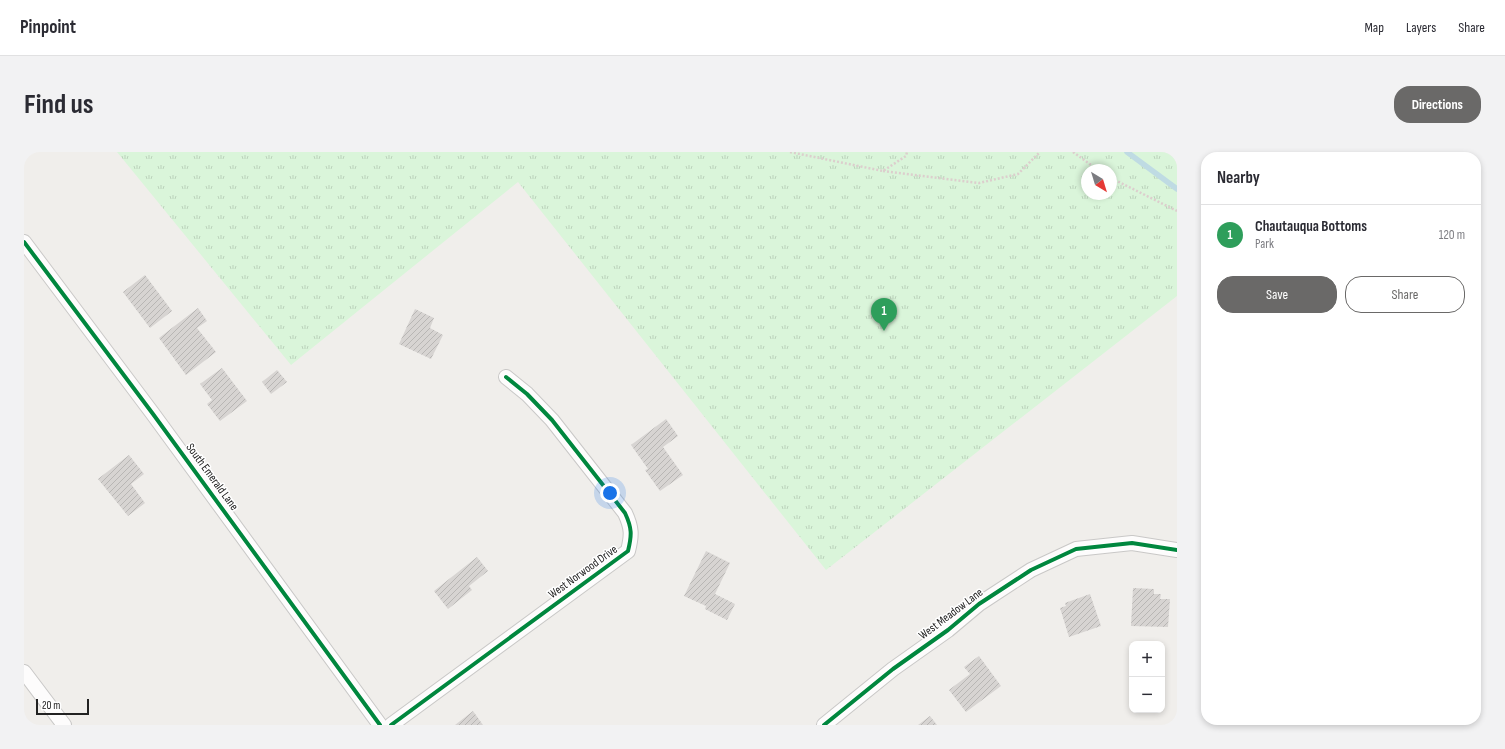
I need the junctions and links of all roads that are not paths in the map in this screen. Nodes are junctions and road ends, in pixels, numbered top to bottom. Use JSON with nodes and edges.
{"nodes":[{"id":1,"x":24,"y":242,"type":"edge"},
{"id":2,"x":506,"y":377,"type":"dead end"},
{"id":3,"x":1177,"y":550,"type":"edge"},
{"id":4,"x":24,"y":672,"type":"edge"},
{"id":5,"x":64,"y":725,"type":"edge"},
{"id":6,"x":380,"y":725,"type":"edge"},
{"id":7,"x":392,"y":725,"type":"edge"},
{"id":8,"x":824,"y":725,"type":"edge"}],
"edges":[{"from":1,"to":6,"type":"street","name":"South Emerald Lane"},
{"from":2,"to":7,"type":"street","name":"West Norwood Drive"},
{"from":3,"to":8,"type":"street","name":"West Meadow Lane"},
{"from":4,"to":5,"type":"street"}]}
